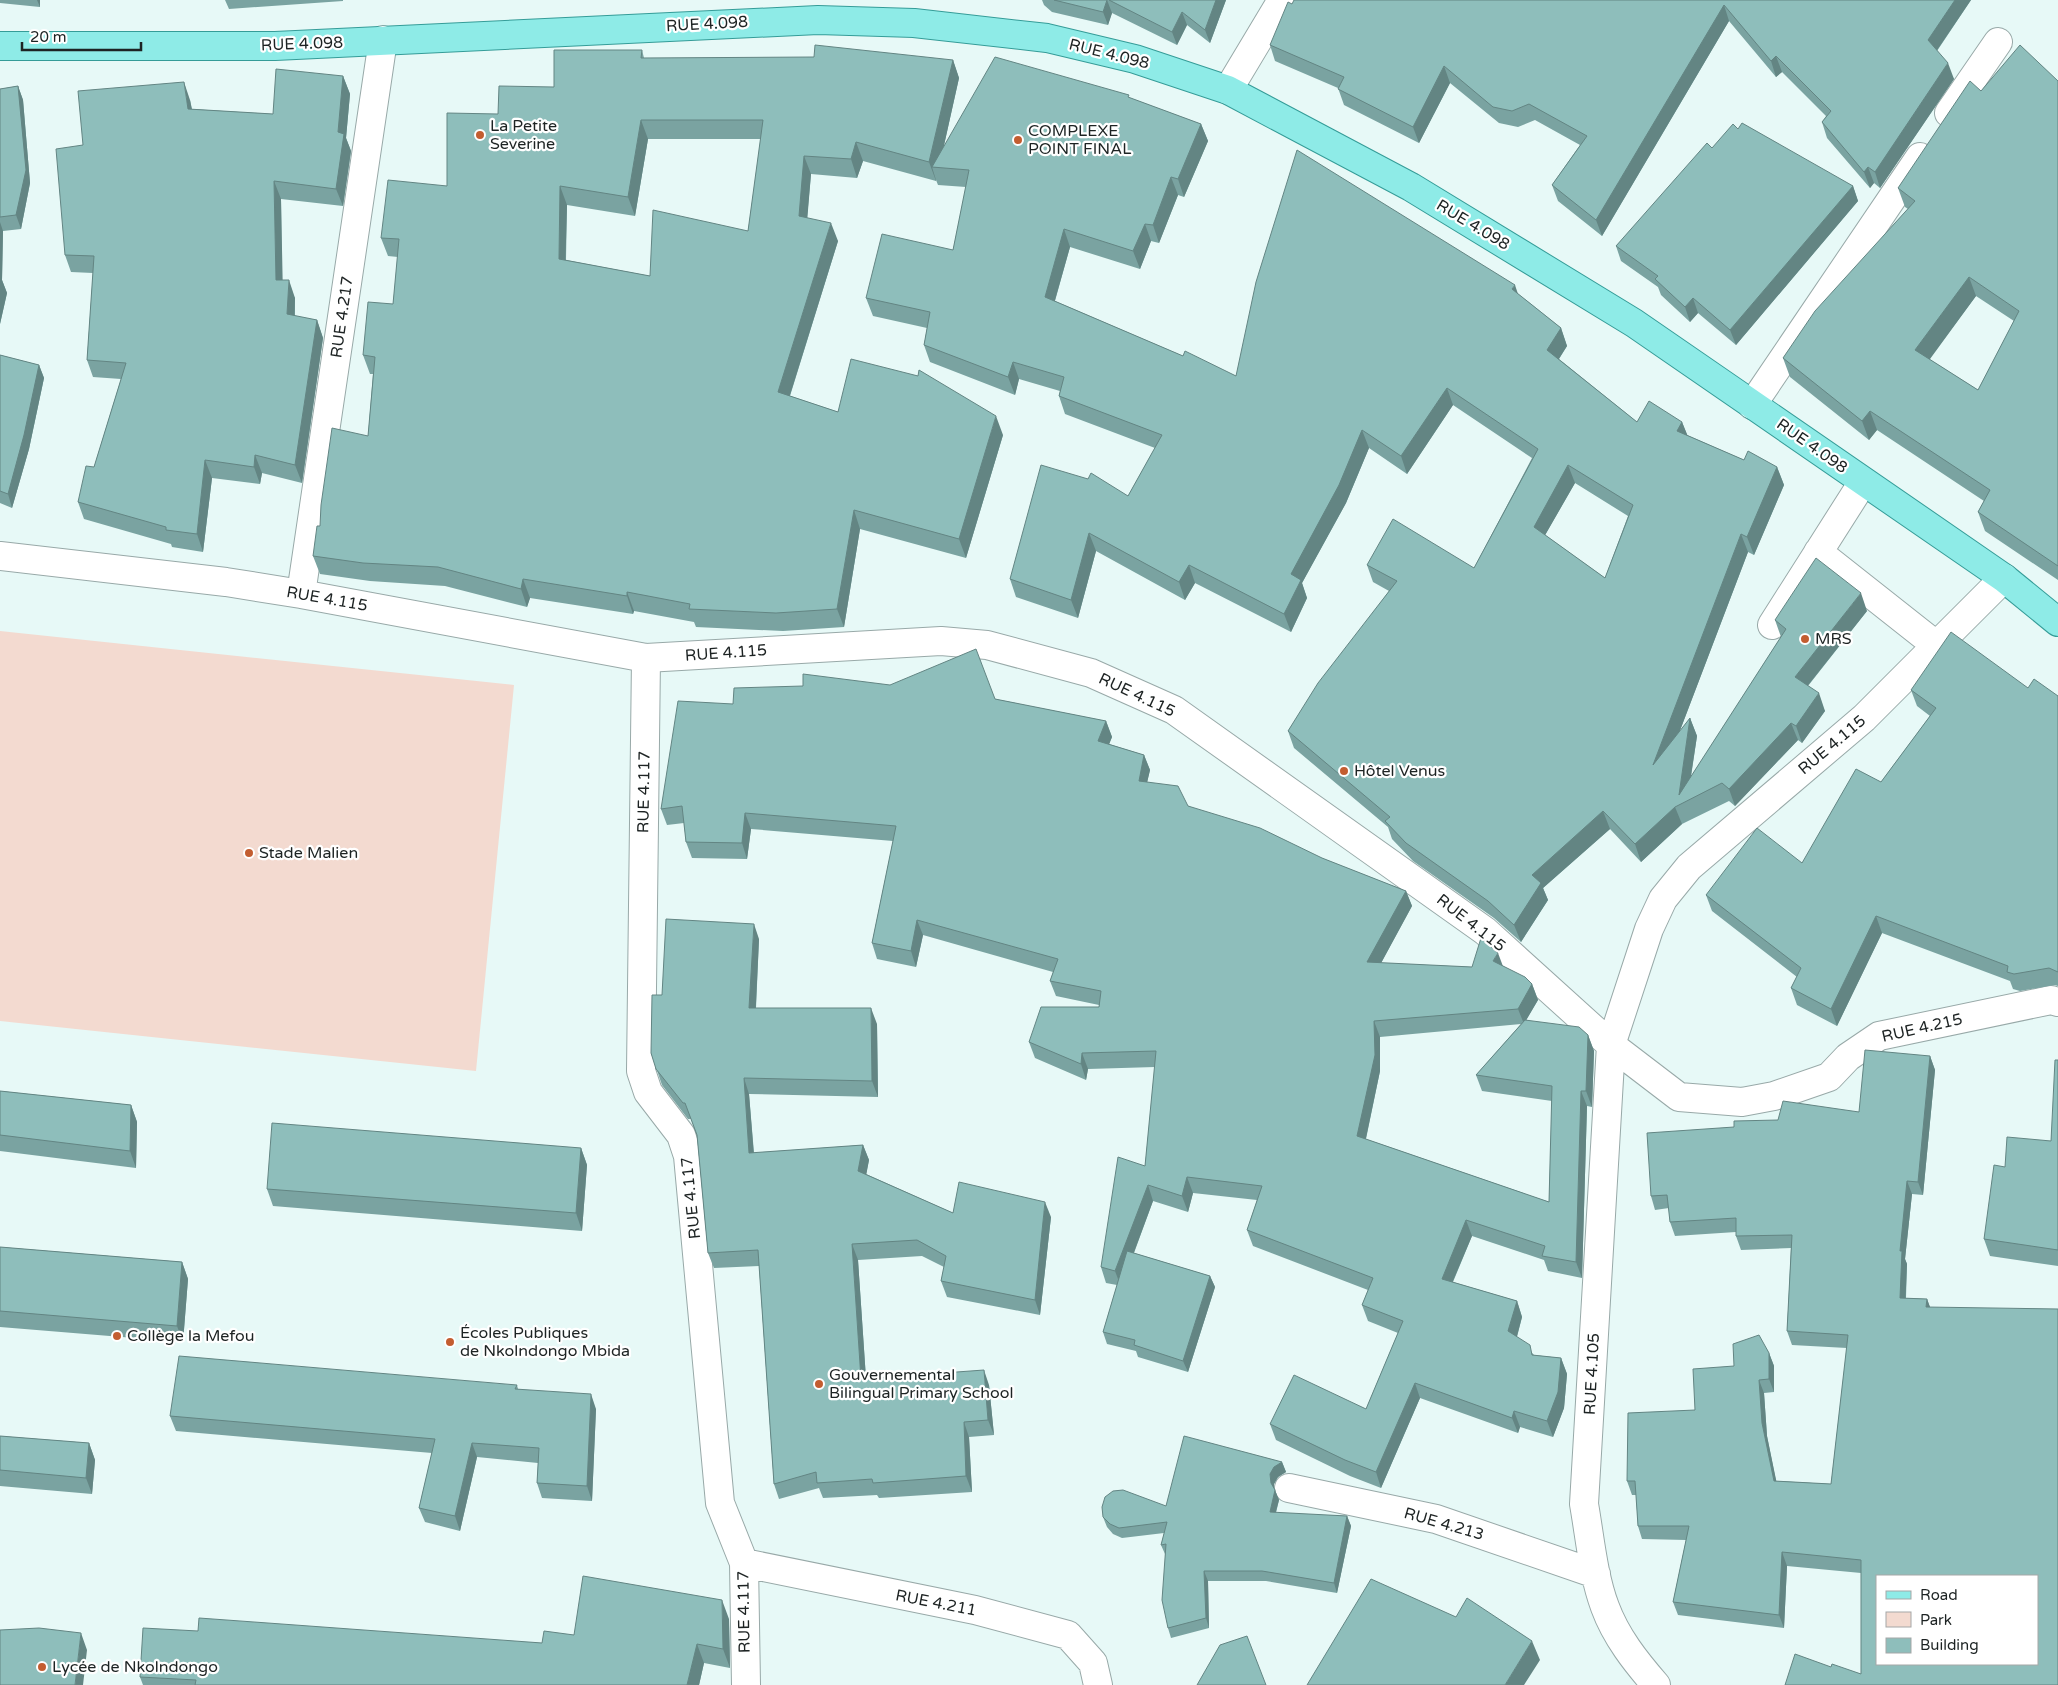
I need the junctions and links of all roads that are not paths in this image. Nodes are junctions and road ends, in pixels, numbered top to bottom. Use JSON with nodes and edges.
{"nodes":[{"id":1,"x":1282,"y":0,"type":"edge"},
{"id":2,"x":383,"y":40,"type":"junction"},
{"id":3,"x":1998,"y":42,"type":"dead end"},
{"id":4,"x":0,"y":46,"type":"edge"},
{"id":5,"x":1228,"y":90,"type":"junction"},
{"id":6,"x":1752,"y":404,"type":"junction"},
{"id":7,"x":1863,"y":482,"type":"junction"},
{"id":8,"x":1818,"y":552,"type":"junction"},
{"id":9,"x":0,"y":556,"type":"edge"},
{"id":10,"x":2004,"y":578,"type":"junction"},
{"id":11,"x":301,"y":594,"type":"junction"},
{"id":12,"x":2058,"y":622,"type":"edge"},
{"id":13,"x":1772,"y":625,"type":"dead end"},
{"id":14,"x":1937,"y":646,"type":"junction"},
{"id":15,"x":646,"y":658,"type":"junction"},
{"id":16,"x":2058,"y":1002,"type":"edge"},
{"id":17,"x":1611,"y":1045,"type":"junction"},
{"id":18,"x":1289,"y":1488,"type":"dead end"},
{"id":19,"x":744,"y":1563,"type":"junction"},
{"id":20,"x":1596,"y":1574,"type":"junction"},
{"id":21,"x":746,"y":1685,"type":"edge"},
{"id":22,"x":1098,"y":1685,"type":"edge"},
{"id":23,"x":1656,"y":1685,"type":"edge"}],
"edges":[{"from":1,"to":5,"type":"street"},
{"from":2,"to":4,"type":"main road","name":"RUE 4.098"},
{"from":2,"to":5,"type":"main road","name":"RUE 4.098"},
{"from":2,"to":11,"type":"street","name":"RUE 4.217"},
{"from":3,"to":6,"type":"street"},
{"from":5,"to":6,"type":"main road","name":"RUE 4.098"},
{"from":6,"to":7,"type":"main road","name":"RUE 4.098"},
{"from":7,"to":8,"type":"street"},
{"from":7,"to":10,"type":"main road","name":"RUE 4.098"},
{"from":8,"to":13,"type":"street"},
{"from":8,"to":14,"type":"street"},
{"from":9,"to":11,"type":"street","name":"RUE 4.115"},
{"from":10,"to":12,"type":"main road","name":"RUE 4.098"},
{"from":10,"to":14,"type":"street","name":"RUE 4.115"},
{"from":11,"to":15,"type":"street","name":"RUE 4.115"},
{"from":14,"to":17,"type":"street","name":"RUE 4.115"},
{"from":15,"to":17,"type":"street","name":"RUE 4.115"},
{"from":15,"to":19,"type":"street","name":"RUE 4.117"},
{"from":16,"to":17,"type":"street","name":"RUE 4.215"},
{"from":17,"to":20,"type":"street","name":"RUE 4.105"},
{"from":18,"to":20,"type":"street","name":"RUE 4.213"},
{"from":19,"to":21,"type":"street","name":"RUE 4.117"},
{"from":19,"to":22,"type":"street","name":"RUE 4.211"},
{"from":20,"to":23,"type":"street","name":"RUE 4.105"}]}
